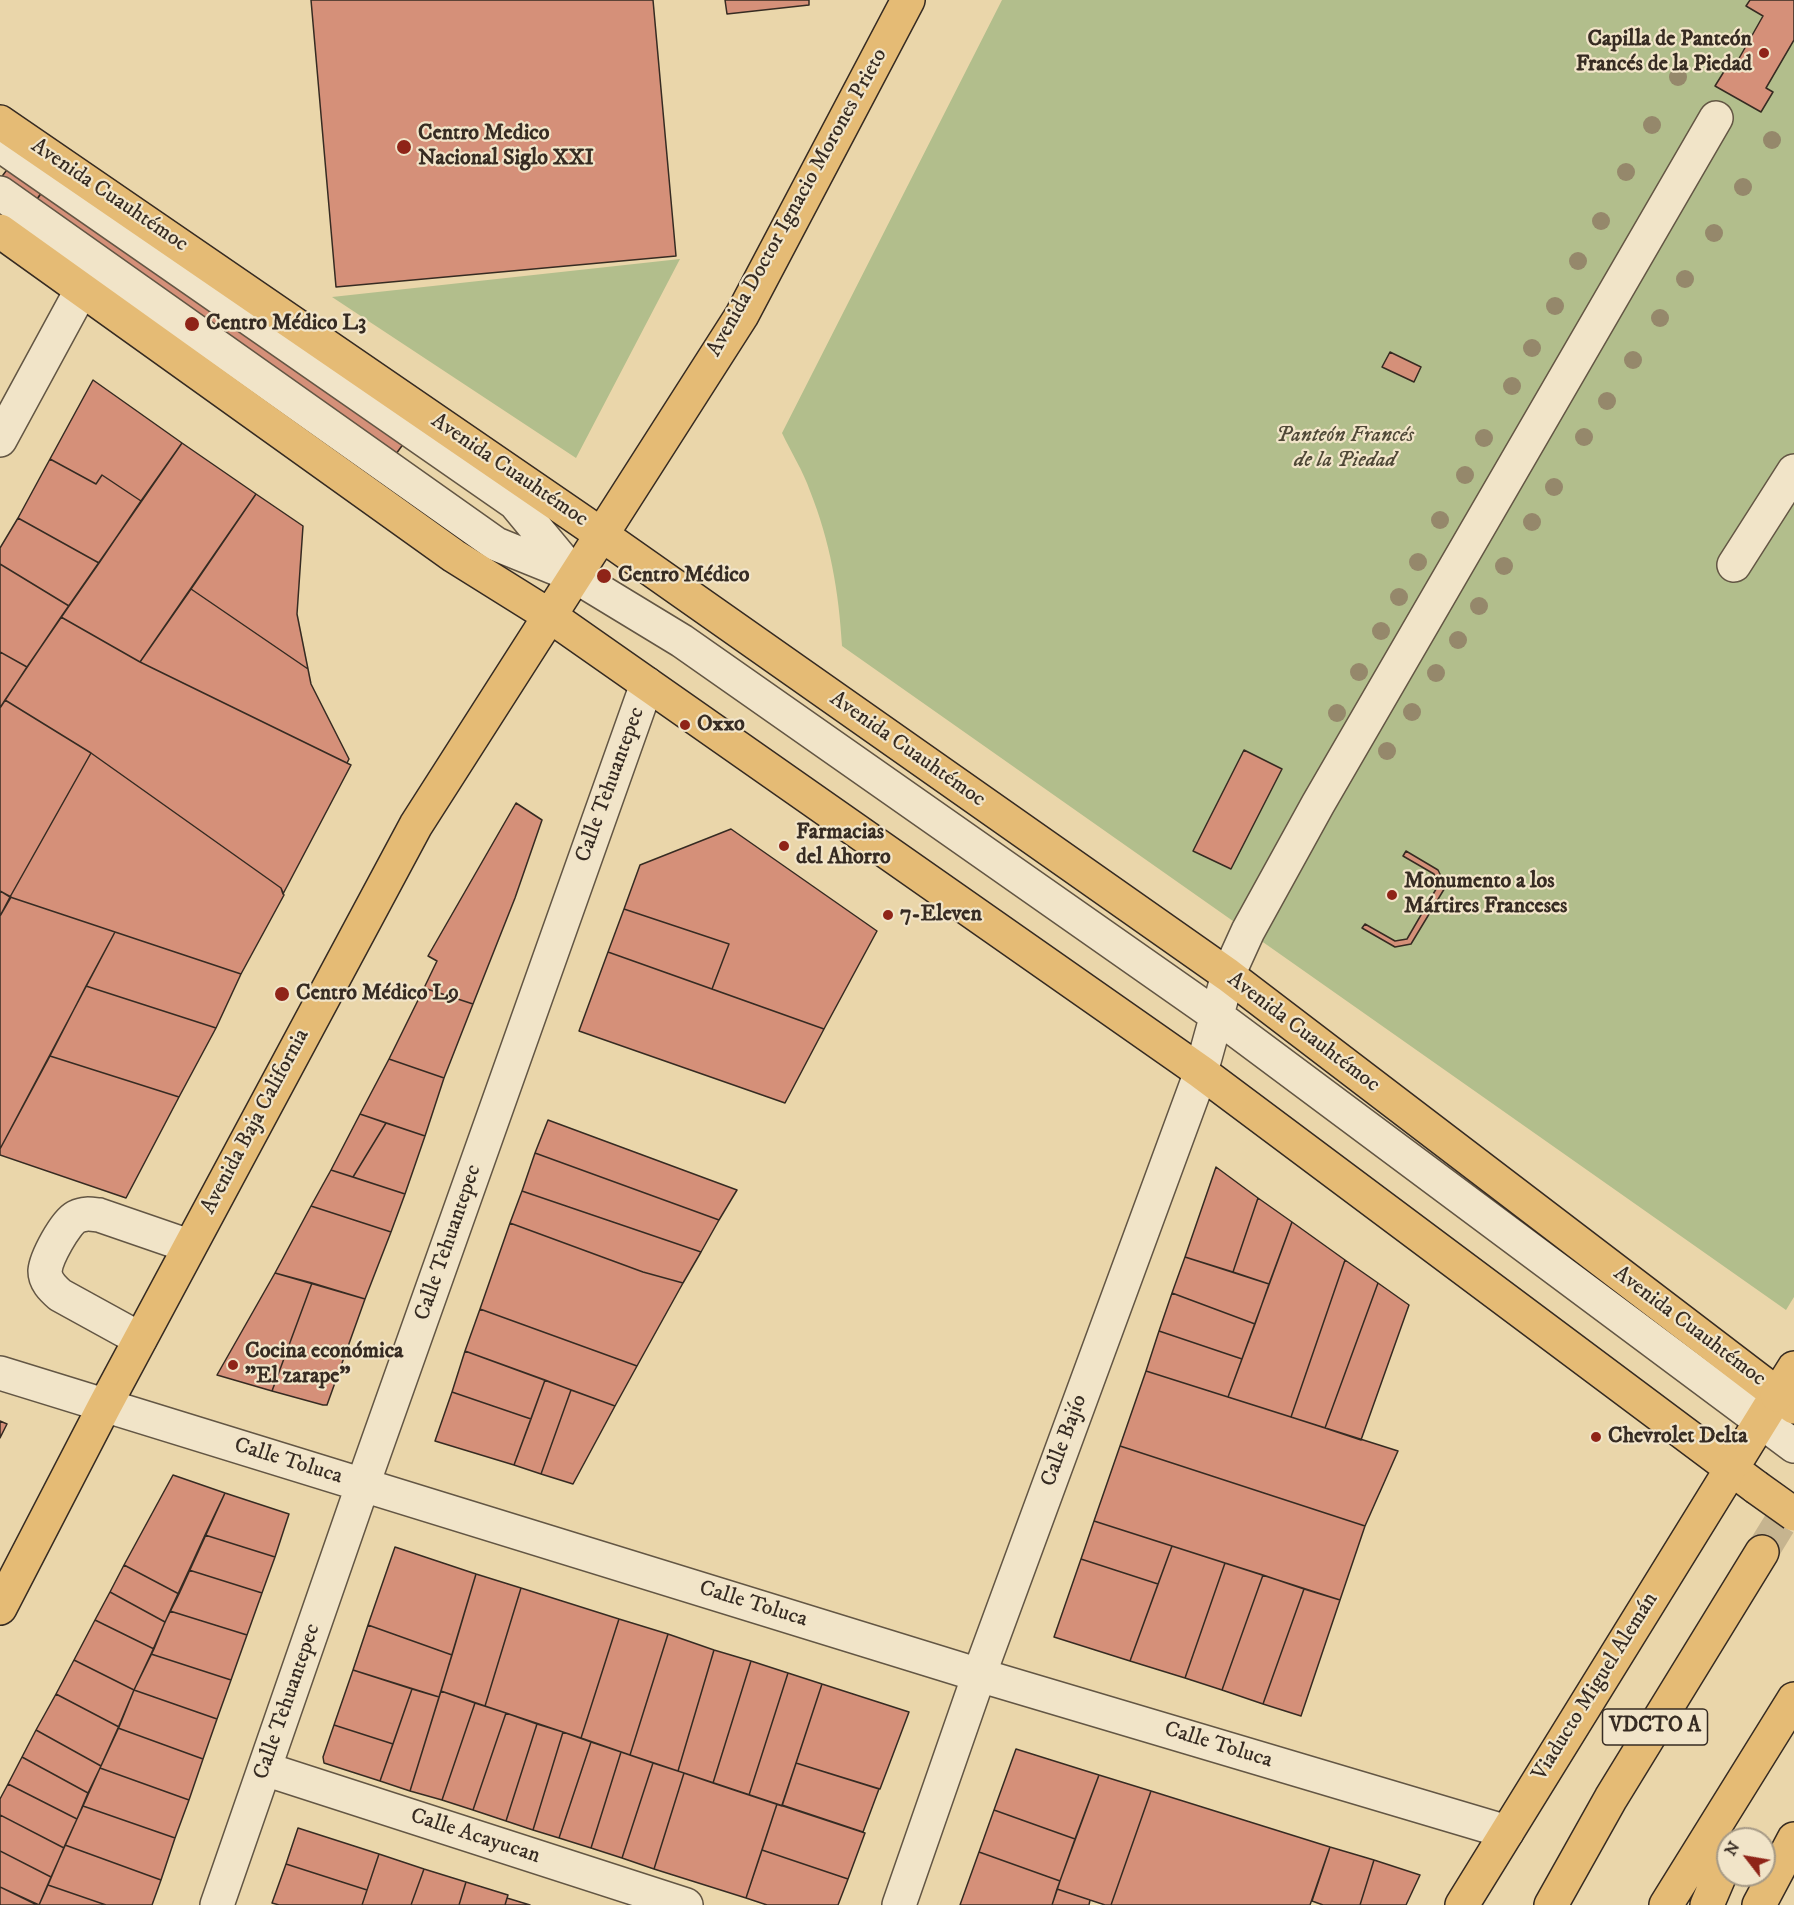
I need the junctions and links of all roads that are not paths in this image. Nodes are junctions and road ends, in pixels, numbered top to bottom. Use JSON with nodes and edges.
{"nodes":[{"id":1,"x":908,"y":0,"type":"edge"},
{"id":2,"x":1716,"y":118,"type":"dead end"},
{"id":3,"x":0,"y":122,"type":"edge"},
{"id":4,"x":0,"y":145,"type":"edge"},
{"id":5,"x":0,"y":193,"type":"edge"},
{"id":6,"x":0,"y":231,"type":"edge"},
{"id":7,"x":82,"y":289,"type":"junction"},
{"id":8,"x":0,"y":440,"type":"edge"},
{"id":9,"x":1794,"y":471,"type":"edge"},
{"id":10,"x":602,"y":535,"type":"junction"},
{"id":11,"x":1734,"y":565,"type":"dead end"},
{"id":12,"x":575,"y":576,"type":"junction"},
{"id":13,"x":550,"y":616,"type":"junction"},
{"id":14,"x":646,"y":684,"type":"junction"},
{"id":15,"x":1228,"y":975,"type":"junction"},
{"id":16,"x":1217,"y":1016,"type":"junction"},
{"id":17,"x":1201,"y":1072,"type":"junction"},
{"id":18,"x":189,"y":1246,"type":"junction"},
{"id":19,"x":140,"y":1339,"type":"junction"},
{"id":20,"x":0,"y":1373,"type":"edge"},
{"id":21,"x":1788,"y":1390,"type":"edge"},
{"id":22,"x":104,"y":1407,"type":"junction"},
{"id":23,"x":1780,"y":1436,"type":"edge"},
{"id":24,"x":1743,"y":1478,"type":"junction"},
{"id":25,"x":363,"y":1484,"type":"junction"},
{"id":26,"x":1794,"y":1514,"type":"edge"},
{"id":27,"x":1762,"y":1552,"type":"tunnel mouth"},
{"id":28,"x":0,"y":1608,"type":"edge"},
{"id":29,"x":979,"y":1675,"type":"junction"},
{"id":30,"x":1790,"y":1706,"type":"edge"},
{"id":31,"x":265,"y":1769,"type":"junction"},
{"id":32,"x":1740,"y":1827,"type":"edge"},
{"id":33,"x":1507,"y":1832,"type":"junction"},
{"id":34,"x":1794,"y":1839,"type":"edge"},
{"id":35,"x":1716,"y":1884,"type":"edge"},
{"id":36,"x":217,"y":1905,"type":"edge"},
{"id":37,"x":686,"y":1905,"type":"edge"},
{"id":38,"x":899,"y":1905,"type":"edge"},
{"id":39,"x":1462,"y":1905,"type":"edge"},
{"id":40,"x":1551,"y":1905,"type":"edge"},
{"id":41,"x":1666,"y":1905,"type":"edge"},
{"id":42,"x":1707,"y":1905,"type":"edge"},
{"id":43,"x":1760,"y":1905,"type":"edge"}],
"edges":[{"from":1,"to":10,"type":"main road","name":"Avenida Doctor Ignacio Morones Prieto"},
{"from":2,"to":15,"type":"street","name":"Calle Bajío"},
{"from":3,"to":10,"type":"main road","name":"Avenida Cuauhtémoc"},
{"from":4,"to":12,"type":"street"},
{"from":5,"to":12,"type":"street"},
{"from":6,"to":7,"type":"main road"},
{"from":7,"to":8,"type":"street"},
{"from":7,"to":13,"type":"main road"},
{"from":9,"to":11,"type":"street"},
{"from":10,"to":12,"type":"main road","name":"Avenida Doctor Ignacio Morones Prieto"},
{"from":10,"to":15,"type":"main road","name":"Avenida Cuauhtémoc"},
{"from":12,"to":13,"type":"main road","name":"Avenida Doctor Ignacio Morones Prieto"},
{"from":12,"to":16,"type":"street"},
{"from":13,"to":14,"type":"main road"},
{"from":13,"to":18,"type":"main road","name":"Avenida Baja California"},
{"from":14,"to":17,"type":"main road"},
{"from":14,"to":25,"type":"street","name":"Calle Tehuantepec"},
{"from":15,"to":16,"type":"street","name":"Calle Bajío"},
{"from":15,"to":21,"type":"main road","name":"Avenida Cuauhtémoc"},
{"from":16,"to":17,"type":"street","name":"Calle Bajío"},
{"from":16,"to":23,"type":"street"},
{"from":17,"to":24,"type":"main road"},
{"from":17,"to":29,"type":"street","name":"Calle Bajío"},
{"from":18,"to":19,"type":"main road","name":"Avenida Baja California"},
{"from":18,"to":19,"type":"street"},
{"from":19,"to":22,"type":"main road","name":"Avenida Baja California"},
{"from":20,"to":22,"type":"street","name":"Calle Toluca"},
{"from":21,"to":23,"type":"main road","name":"Viaducto Miguel Alemán"},
{"from":22,"to":25,"type":"street","name":"Calle Toluca"},
{"from":22,"to":28,"type":"main road","name":"Avenida Baja California"},
{"from":23,"to":24,"type":"main road","name":"Viaducto Miguel Alemán"},
{"from":24,"to":26,"type":"main road","bridge":true},
{"from":24,"to":33,"type":"main road","name":"Viaducto Miguel Alemán"},
{"from":25,"to":29,"type":"street","name":"Calle Toluca"},
{"from":25,"to":31,"type":"street","name":"Calle Tehuantepec"},
{"from":27,"to":40,"type":"main road","number":"VDCTO A"},
{"from":29,"to":33,"type":"street","name":"Calle Toluca"},
{"from":29,"to":38,"type":"street","name":"Calle Bajío"},
{"from":30,"to":32,"type":"main road"},
{"from":30,"to":41,"type":"main road"},
{"from":31,"to":36,"type":"street","name":"Calle Tehuantepec"},
{"from":31,"to":37,"type":"street","name":"Calle Acayucan"},
{"from":33,"to":39,"type":"main road","name":"Viaducto Miguel Alemán"},
{"from":34,"to":43,"type":"main road"},
{"from":35,"to":42,"type":"main road"}]}
